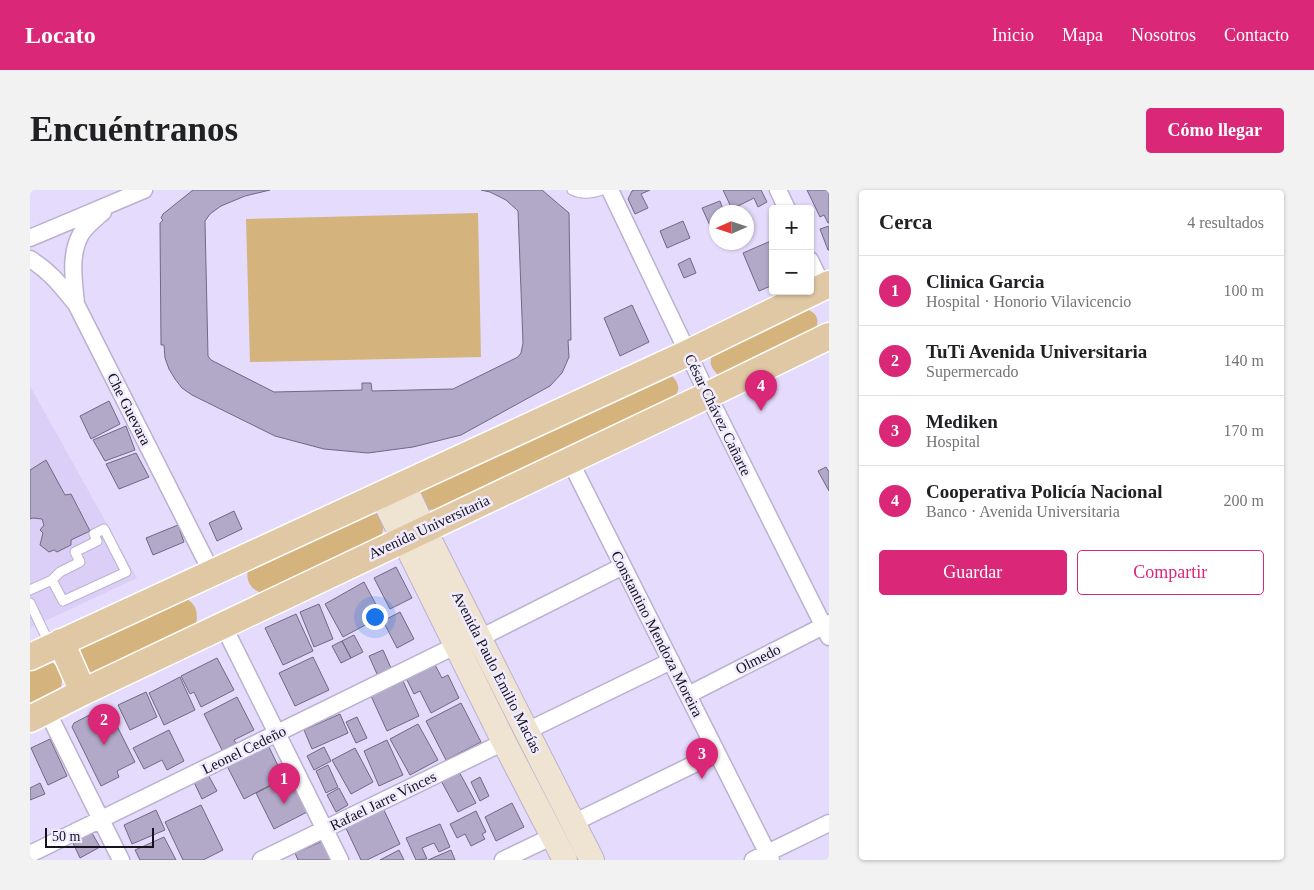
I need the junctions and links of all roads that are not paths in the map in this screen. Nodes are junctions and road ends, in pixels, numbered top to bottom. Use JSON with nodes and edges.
{"nodes":[{"id":1,"x":144,"y":190,"type":"edge"},
{"id":2,"x":572,"y":190,"type":"edge"},
{"id":3,"x":602,"y":190,"type":"edge"},
{"id":4,"x":610,"y":190,"type":"edge"},
{"id":5,"x":778,"y":190,"type":"edge"},
{"id":6,"x":113,"y":204,"type":"junction"},
{"id":7,"x":784,"y":205,"type":"edge"},
{"id":8,"x":30,"y":238,"type":"edge"},
{"id":9,"x":30,"y":259,"type":"edge"},
{"id":10,"x":814,"y":266,"type":"edge"},
{"id":11,"x":826,"y":285,"type":"edge"},
{"id":12,"x":76,"y":304,"type":"junction"},
{"id":13,"x":829,"y":336,"type":"edge"},
{"id":14,"x":688,"y":353,"type":"junction"},
{"id":15,"x":708,"y":396,"type":"junction"},
{"id":16,"x":570,"y":461,"type":"junction"},
{"id":17,"x":392,"y":489,"type":"junction"},
{"id":18,"x":417,"y":540,"type":"junction"},
{"id":19,"x":623,"y":566,"type":"junction"},
{"id":20,"x":212,"y":573,"type":"junction"},
{"id":21,"x":52,"y":580,"type":"junction"},
{"id":22,"x":30,"y":590,"type":"edge"},
{"id":23,"x":30,"y":603,"type":"edge"},
{"id":24,"x":223,"y":625,"type":"junction"},
{"id":25,"x":827,"y":629,"type":"edge"},
{"id":26,"x":480,"y":638,"type":"junction"},
{"id":27,"x":457,"y":645,"type":"junction"},
{"id":28,"x":47,"y":649,"type":"edge"},
{"id":29,"x":671,"y":661,"type":"junction"},
{"id":30,"x":83,"y":692,"type":"junction"},
{"id":31,"x":688,"y":695,"type":"junction"},
{"id":32,"x":39,"y":715,"type":"edge"},
{"id":33,"x":527,"y":731,"type":"junction"},
{"id":34,"x":277,"y":733,"type":"junction"},
{"id":35,"x":504,"y":742,"type":"junction"},
{"id":36,"x":717,"y":753,"type":"junction"},
{"id":37,"x":101,"y":820,"type":"junction"},
{"id":38,"x":573,"y":823,"type":"junction"},
{"id":39,"x":829,"y":823,"type":"edge"},
{"id":40,"x":325,"y":829,"type":"junction"},
{"id":41,"x":553,"y":836,"type":"junction"},
{"id":42,"x":30,"y":854,"type":"edge"},
{"id":43,"x":764,"y":858,"type":"edge"},
{"id":44,"x":121,"y":860,"type":"edge"},
{"id":45,"x":262,"y":860,"type":"edge"},
{"id":46,"x":340,"y":860,"type":"edge"},
{"id":47,"x":503,"y":860,"type":"edge"},
{"id":48,"x":565,"y":860,"type":"edge"},
{"id":49,"x":592,"y":860,"type":"edge"}],
"edges":[{"from":1,"to":6,"type":"street"},
{"from":2,"to":3,"type":"lane"},
{"from":4,"to":14,"type":"street","name":"César Chávez Cañarte"},
{"from":5,"to":7,"type":"street"},
{"from":6,"to":8,"type":"street"},
{"from":6,"to":12,"type":"street"},
{"from":9,"to":12,"type":"street","name":"Che Guevara"},
{"from":10,"to":11,"type":"street"},
{"from":11,"to":14,"type":"main road"},
{"from":12,"to":20,"type":"street","name":"Che Guevara"},
{"from":13,"to":15,"type":"main road","name":"Avenida Universitaria"},
{"from":14,"to":15,"type":"street","name":"César Chávez Cañarte"},
{"from":14,"to":17,"type":"main road"},
{"from":15,"to":16,"type":"main road","name":"Avenida Universitaria"},
{"from":15,"to":25,"type":"street","name":"César Chávez Cañarte"},
{"from":16,"to":18,"type":"main road","name":"Avenida Universitaria"},
{"from":16,"to":19,"type":"street","name":"Constantino Mendoza Moreira"},
{"from":17,"to":18,"type":"main road","name":"Avenida Paulo Emilio Macías"},
{"from":17,"to":20,"type":"main road"},
{"from":18,"to":24,"type":"main road","name":"Avenida Universitaria"},
{"from":18,"to":26,"type":"main road","name":"Avenida Paulo Emilio Macías"},
{"from":18,"to":27,"type":"main road","name":"Avenida Paulo Emilio Macías"},
{"from":19,"to":26,"type":"street"},
{"from":19,"to":29,"type":"street","name":"Constantino Mendoza Moreira"},
{"from":20,"to":28,"type":"main road"},
{"from":21,"to":21,"type":"lane"},
{"from":21,"to":22,"type":"lane"},
{"from":23,"to":28,"type":"lane"},
{"from":24,"to":30,"type":"main road","name":"Avenida Universitaria"},
{"from":24,"to":34,"type":"street"},
{"from":25,"to":31,"type":"street","name":"Olmedo"},
{"from":26,"to":33,"type":"main road","name":"Avenida Paulo Emilio Macías"},
{"from":27,"to":34,"type":"street","name":"Leonel Cedeño"},
{"from":27,"to":35,"type":"main road","name":"Avenida Paulo Emilio Macías"},
{"from":28,"to":30,"type":"main road"},
{"from":29,"to":31,"type":"street","name":"Constantino Mendoza Moreira"},
{"from":29,"to":33,"type":"street"},
{"from":30,"to":32,"type":"main road","name":"Avenida Universitaria"},
{"from":31,"to":36,"type":"street","name":"Constantino Mendoza Moreira"},
{"from":32,"to":37,"type":"street"},
{"from":33,"to":38,"type":"main road","name":"Avenida Paulo Emilio Macías"},
{"from":34,"to":37,"type":"street","name":"Leonel Cedeño"},
{"from":34,"to":40,"type":"street"},
{"from":35,"to":40,"type":"street","name":"Rafael Jarre Vinces"},
{"from":35,"to":41,"type":"main road","name":"Avenida Paulo Emilio Macías"},
{"from":36,"to":38,"type":"street"},
{"from":36,"to":43,"type":"street","name":"Constantino Mendoza Moreira"},
{"from":37,"to":42,"type":"street","name":"Leonel Cedeño"},
{"from":37,"to":44,"type":"street"},
{"from":38,"to":49,"type":"main road","name":"Avenida Paulo Emilio Macías"},
{"from":39,"to":43,"type":"street"},
{"from":40,"to":45,"type":"street","name":"Rafael Jarre Vinces"},
{"from":40,"to":46,"type":"street"},
{"from":41,"to":47,"type":"street"},
{"from":41,"to":48,"type":"main road","name":"Avenida Paulo Emilio Macías"}]}
